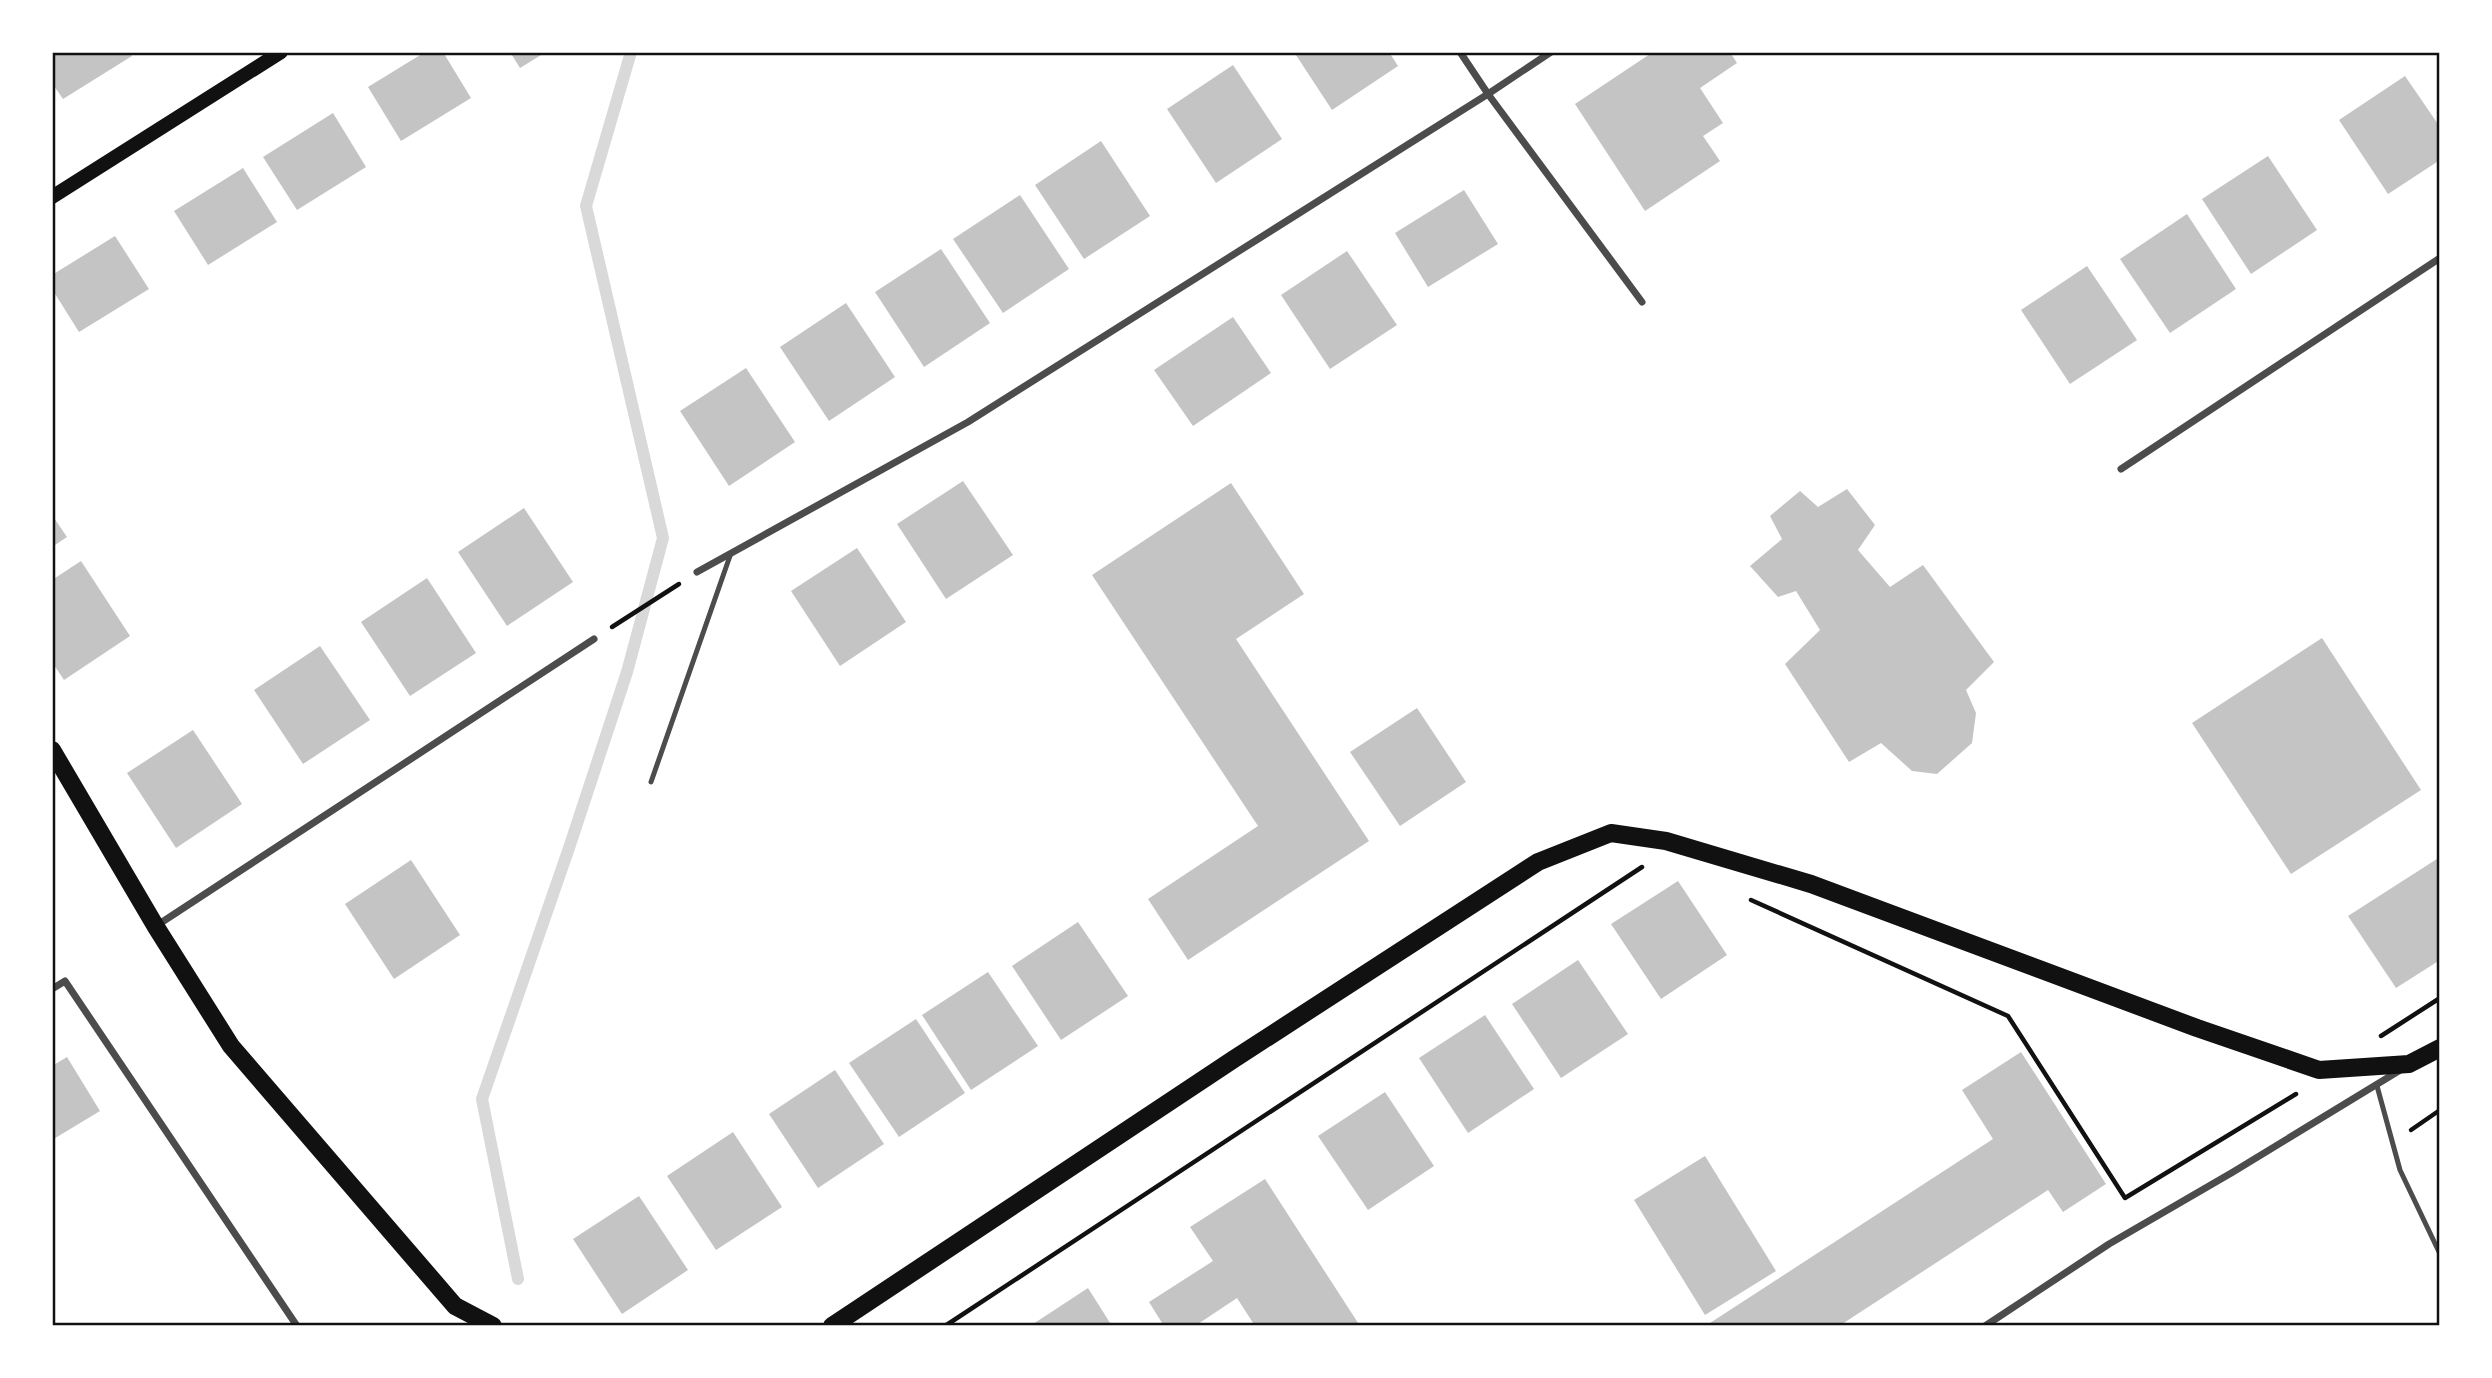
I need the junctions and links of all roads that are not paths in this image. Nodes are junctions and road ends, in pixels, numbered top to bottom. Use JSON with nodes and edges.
{"nodes":[{"id":1,"x":281,"y":52,"type":"edge"},
{"id":2,"x":1460,"y":52,"type":"edge"},
{"id":3,"x":1551,"y":52,"type":"edge"},
{"id":4,"x":1488,"y":94,"type":"junction"},
{"id":5,"x":52,"y":197,"type":"edge"},
{"id":6,"x":2440,"y":258,"type":"edge"},
{"id":7,"x":1642,"y":302,"type":"dead end"},
{"id":8,"x":2121,"y":469,"type":"dead end"},
{"id":9,"x":731,"y":553,"type":"junction"},
{"id":10,"x":697,"y":572,"type":"road end"},
{"id":11,"x":594,"y":639,"type":"road end"},
{"id":12,"x":52,"y":750,"type":"edge"},
{"id":13,"x":651,"y":782,"type":"dead end"},
{"id":14,"x":156,"y":927,"type":"junction"},
{"id":15,"x":52,"y":989,"type":"edge"},
{"id":16,"x":2440,"y":1048,"type":"edge"},
{"id":17,"x":2409,"y":1064,"type":"junction"},
{"id":18,"x":2377,"y":1086,"type":"junction"},
{"id":19,"x":2440,"y":1254,"type":"edge"},
{"id":20,"x":297,"y":1325,"type":"edge"},
{"id":21,"x":494,"y":1325,"type":"edge"},
{"id":22,"x":832,"y":1325,"type":"edge"},
{"id":23,"x":1985,"y":1325,"type":"edge"}],
"edges":[{"from":1,"to":5,"type":"main road"},
{"from":2,"to":4,"type":"street"},
{"from":3,"to":4,"type":"street"},
{"from":4,"to":7,"type":"street"},
{"from":4,"to":9,"type":"street"},
{"from":6,"to":8,"type":"street"},
{"from":9,"to":10,"type":"street"},
{"from":9,"to":13,"type":"lane"},
{"from":11,"to":14,"type":"street"},
{"from":12,"to":14,"type":"main road"},
{"from":14,"to":21,"type":"main road"},
{"from":15,"to":20,"type":"street"},
{"from":16,"to":17,"type":"main road"},
{"from":17,"to":18,"type":"street"},
{"from":17,"to":22,"type":"main road"},
{"from":18,"to":19,"type":"lane"},
{"from":18,"to":23,"type":"street"}]}
